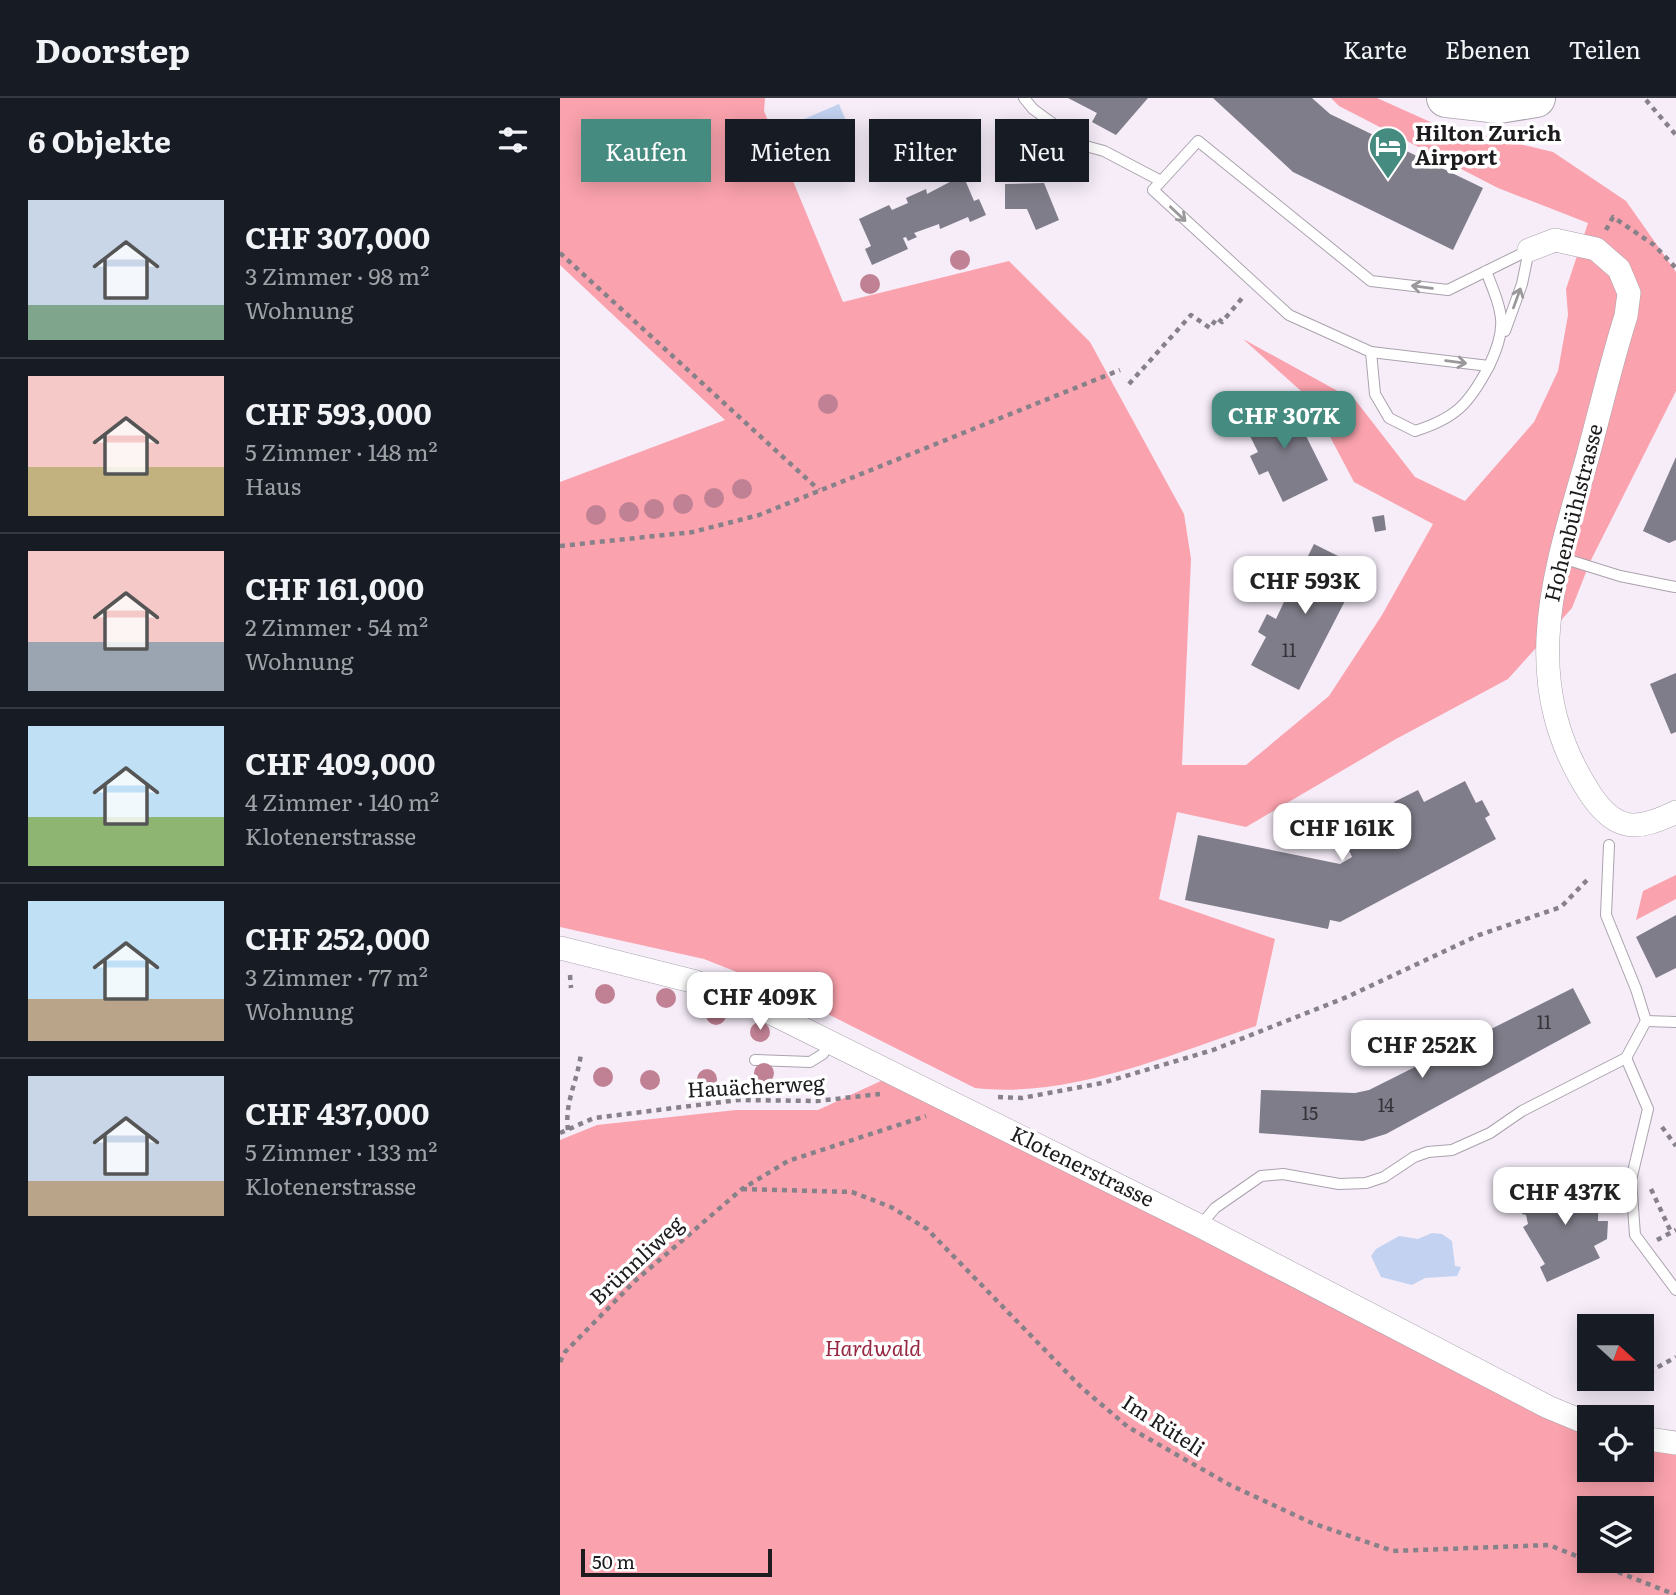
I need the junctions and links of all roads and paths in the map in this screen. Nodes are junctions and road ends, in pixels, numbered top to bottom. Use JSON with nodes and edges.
{"nodes":[{"id":1,"x":1024,"y":98,"type":"edge"},
{"id":2,"x":1446,"y":98,"type":"edge"},
{"id":3,"x":1536,"y":98,"type":"edge"},
{"id":4,"x":1646,"y":100,"type":"edge"},
{"id":5,"x":1676,"y":135,"type":"edge"},
{"id":6,"x":1161,"y":181,"type":"junction"},
{"id":7,"x":1596,"y":249,"type":"junction"},
{"id":8,"x":1529,"y":250,"type":"junction"},
{"id":9,"x":560,"y":253,"type":"edge"},
{"id":10,"x":1676,"y":268,"type":"edge"},
{"id":11,"x":1486,"y":271,"type":"junction"},
{"id":12,"x":1233,"y":309,"type":"dead end"},
{"id":13,"x":1500,"y":344,"type":"junction"},
{"id":14,"x":1371,"y":352,"type":"junction"},
{"id":15,"x":1489,"y":366,"type":"junction"},
{"id":16,"x":1120,"y":370,"type":"dead end"},
{"id":17,"x":1129,"y":384,"type":"dead end"},
{"id":18,"x":819,"y":490,"type":"junction"},
{"id":19,"x":560,"y":546,"type":"edge"},
{"id":20,"x":1559,"y":557,"type":"junction"},
{"id":21,"x":1675,"y":587,"type":"edge"},
{"id":22,"x":1676,"y":812,"type":"edge"},
{"id":23,"x":1609,"y":845,"type":"dead end"},
{"id":24,"x":1561,"y":907,"type":"dead end"},
{"id":25,"x":560,"y":948,"type":"edge"},
{"id":26,"x":1646,"y":1021,"type":"junction"},
{"id":27,"x":1676,"y":1022,"type":"edge"},
{"id":28,"x":830,"y":1041,"type":"junction"},
{"id":29,"x":581,"y":1053,"type":"dead end"},
{"id":30,"x":1626,"y":1058,"type":"junction"},
{"id":31,"x":755,"y":1060,"type":"dead end"},
{"id":32,"x":914,"y":1084,"type":"junction"},
{"id":33,"x":1043,"y":1095,"type":"dead end"},
{"id":34,"x":951,"y":1102,"type":"junction"},
{"id":35,"x":563,"y":1118,"type":"edge"},
{"id":36,"x":568,"y":1130,"type":"junction"},
{"id":37,"x":560,"y":1133,"type":"edge"},
{"id":38,"x":1632,"y":1185,"type":"junction"},
{"id":39,"x":742,"y":1189,"type":"junction"},
{"id":40,"x":1200,"y":1226,"type":"junction"},
{"id":41,"x":1671,"y":1232,"type":"dead end"},
{"id":42,"x":1676,"y":1290,"type":"edge"},
{"id":43,"x":1676,"y":1357,"type":"edge"},
{"id":44,"x":560,"y":1362,"type":"edge"},
{"id":45,"x":1654,"y":1369,"type":"edge"},
{"id":46,"x":1577,"y":1419,"type":"edge"},
{"id":47,"x":1654,"y":1440,"type":"edge"},
{"id":48,"x":1676,"y":1443,"type":"edge"},
{"id":49,"x":1577,"y":1556,"type":"edge"},
{"id":50,"x":1620,"y":1573,"type":"edge"},
{"id":51,"x":1676,"y":1595,"type":"edge"}],
"edges":[{"from":1,"to":6,"type":"lane"},
{"from":2,"to":3,"type":"highway"},
{"from":4,"to":5,"type":"path"},
{"from":11,"to":6,"type":"lane","one_way":true},
{"from":6,"to":14,"type":"lane","one_way":true},
{"from":7,"to":8,"type":"street"},
{"from":7,"to":10,"type":"path"},
{"from":7,"to":20,"type":"street","name":"Hohenbühlstrasse"},
{"from":8,"to":11,"type":"lane"},
{"from":13,"to":8,"type":"lane","one_way":true},
{"from":9,"to":18,"type":"path"},
{"from":11,"to":13,"type":"lane"},
{"from":12,"to":17,"type":"path"},
{"from":13,"to":15,"type":"lane"},
{"from":14,"to":15,"type":"lane","one_way":true},
{"from":14,"to":15,"type":"lane"},
{"from":16,"to":18,"type":"path"},
{"from":18,"to":19,"type":"path"},
{"from":20,"to":21,"type":"lane"},
{"from":20,"to":22,"type":"street","name":"Hohenbühlstrasse"},
{"from":23,"to":26,"type":"lane"},
{"from":24,"to":33,"type":"path"},
{"from":25,"to":28,"type":"street","name":"Klotenerstrasse"},
{"from":26,"to":27,"type":"lane"},
{"from":26,"to":30,"type":"lane"},
{"from":28,"to":31,"type":"lane"},
{"from":28,"to":32,"type":"street","name":"Klotenerstrasse"},
{"from":29,"to":35,"type":"path"},
{"from":30,"to":38,"type":"lane"},
{"from":30,"to":40,"type":"lane"},
{"from":32,"to":34,"type":"street","name":"Klotenerstrasse"},
{"from":32,"to":36,"type":"path","name":"Hauächerweg"},
{"from":34,"to":39,"type":"path","name":"Brünnliweg"},
{"from":34,"to":40,"type":"street","name":"Klotenerstrasse"},
{"from":35,"to":36,"type":"path"},
{"from":36,"to":37,"type":"path","name":"Hauächerweg"},
{"from":38,"to":41,"type":"path"},
{"from":38,"to":42,"type":"lane"},
{"from":39,"to":44,"type":"path","name":"Brünnliweg"},
{"from":39,"to":49,"type":"path","name":"Im Rüteli"},
{"from":40,"to":46,"type":"street","name":"Klotenerstrasse"},
{"from":43,"to":45,"type":"path"},
{"from":47,"to":48,"type":"street"},
{"from":50,"to":51,"type":"path","name":"Im Rüteli"}]}
